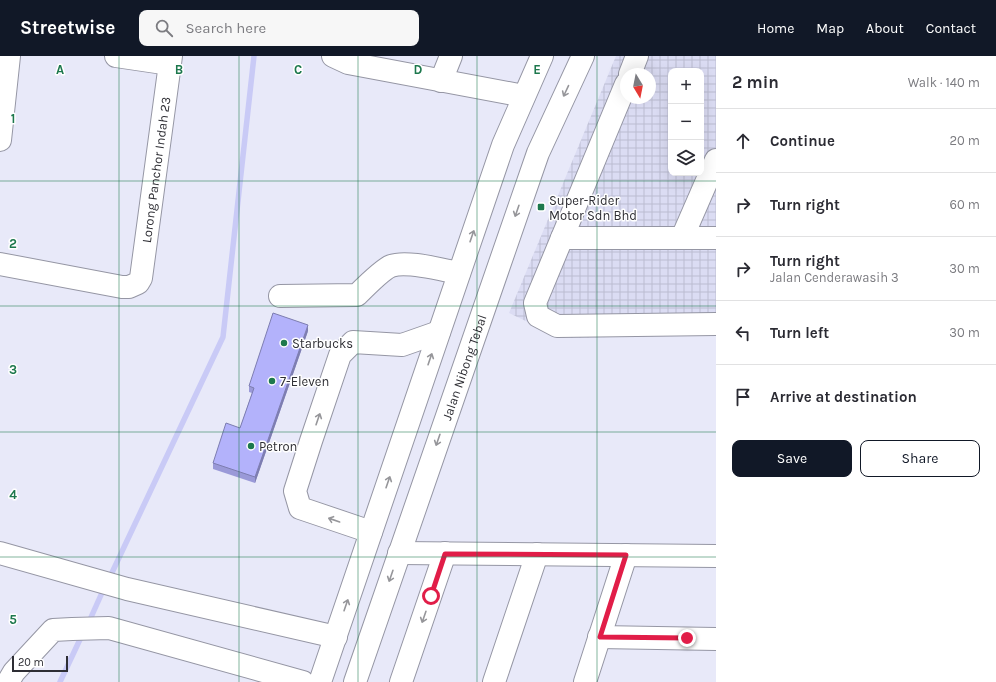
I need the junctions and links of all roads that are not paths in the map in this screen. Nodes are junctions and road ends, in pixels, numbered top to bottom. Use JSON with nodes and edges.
{"nodes":[{"id":1,"x":9,"y":56,"type":"edge"},
{"id":2,"x":116,"y":56,"type":"edge"},
{"id":3,"x":451,"y":56,"type":"edge"},
{"id":4,"x":542,"y":56,"type":"edge"},
{"id":5,"x":583,"y":56,"type":"edge"},
{"id":6,"x":638,"y":56,"type":"edge"},
{"id":7,"x":344,"y":58,"type":"edge"},
{"id":8,"x":170,"y":60,"type":"edge"},
{"id":9,"x":633,"y":68,"type":"edge"},
{"id":10,"x":441,"y":81,"type":"junction"},
{"id":11,"x":524,"y":96,"type":"junction"},
{"id":12,"x":620,"y":98,"type":"edge"},
{"id":13,"x":0,"y":140,"type":"edge"},
{"id":14,"x":716,"y":160,"type":"edge"},
{"id":15,"x":562,"y":238,"type":"junction"},
{"id":16,"x":682,"y":238,"type":"junction"},
{"id":17,"x":716,"y":238,"type":"edge"},
{"id":18,"x":0,"y":264,"type":"edge"},
{"id":19,"x":459,"y":273,"type":"junction"},
{"id":20,"x":280,"y":296,"type":"dead end"},
{"id":21,"x":716,"y":324,"type":"edge"},
{"id":22,"x":439,"y":332,"type":"junction"},
{"id":23,"x":371,"y":532,"type":"junction"},
{"id":24,"x":0,"y":553,"type":"edge"},
{"id":25,"x":399,"y":553,"type":"junction"},
{"id":26,"x":445,"y":554,"type":"junction"},
{"id":27,"x":537,"y":554,"type":"junction"},
{"id":28,"x":626,"y":555,"type":"junction"},
{"id":29,"x":716,"y":556,"type":"edge"},
{"id":30,"x":336,"y":637,"type":"junction"},
{"id":31,"x":600,"y":637,"type":"junction"},
{"id":32,"x":716,"y":639,"type":"edge"},
{"id":33,"x":8,"y":682,"type":"edge"},
{"id":34,"x":303,"y":682,"type":"edge"},
{"id":35,"x":320,"y":682,"type":"edge"},
{"id":36,"x":355,"y":682,"type":"edge"},
{"id":37,"x":401,"y":682,"type":"edge"},
{"id":38,"x":494,"y":682,"type":"edge"},
{"id":39,"x":585,"y":682,"type":"edge"}],
"edges":[{"from":1,"to":13,"type":"main road"},
{"from":2,"to":8,"type":"main road"},
{"from":3,"to":10,"type":"main road"},
{"from":4,"to":11,"type":"main road"},
{"from":5,"to":25,"type":"main road","name":"Jalan Nibong Tebal","one_way":true},
{"from":6,"to":9,"type":"main road"},
{"from":7,"to":10,"type":"main road"},
{"from":8,"to":18,"type":"main road","name":"Lorong Panchor Indah 23"},
{"from":10,"to":11,"type":"main road"},
{"from":19,"to":11,"type":"main road","one_way":true},
{"from":12,"to":15,"type":"main road"},
{"from":14,"to":16,"type":"main road"},
{"from":15,"to":16,"type":"main road"},
{"from":15,"to":21,"type":"main road"},
{"from":16,"to":17,"type":"main road"},
{"from":19,"to":20,"type":"main road"},
{"from":19,"to":22,"type":"main road"},
{"from":23,"to":22,"type":"main road","one_way":true},
{"from":23,"to":22,"type":"main road","one_way":true},
{"from":30,"to":23,"type":"main road","one_way":true},
{"from":24,"to":30,"type":"main road"},
{"from":25,"to":26,"type":"main road"},
{"from":25,"to":36,"type":"main road","name":"Jalan Nibong Tebal","one_way":true},
{"from":26,"to":27,"type":"main road"},
{"from":26,"to":37,"type":"main road","one_way":true},
{"from":27,"to":28,"type":"main road"},
{"from":27,"to":38,"type":"main road"},
{"from":28,"to":29,"type":"main road"},
{"from":28,"to":31,"type":"main road"},
{"from":30,"to":35,"type":"main road"},
{"from":31,"to":32,"type":"main road"},
{"from":31,"to":39,"type":"main road"},
{"from":33,"to":34,"type":"main road"}]}
